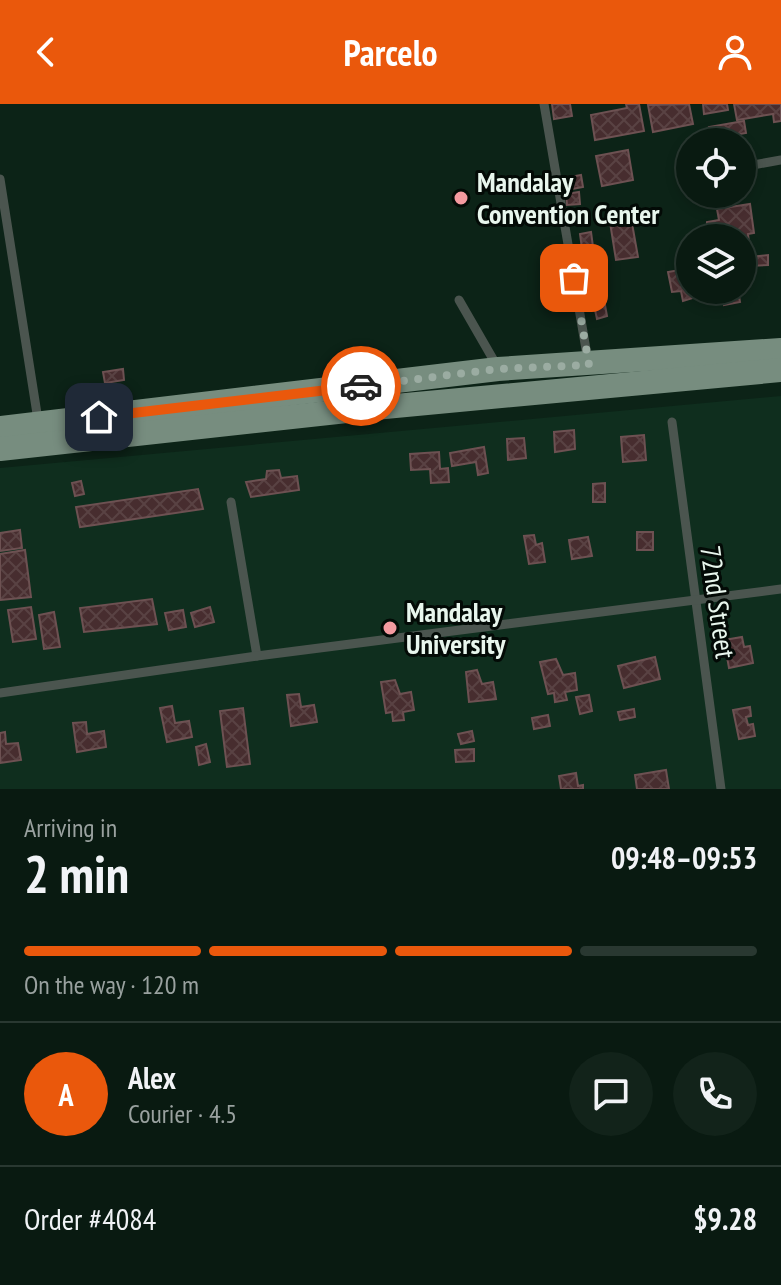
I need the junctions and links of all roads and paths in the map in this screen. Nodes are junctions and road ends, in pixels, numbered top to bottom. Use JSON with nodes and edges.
{"nodes":[{"id":1,"x":544,"y":104,"type":"edge"},
{"id":2,"x":781,"y":160,"type":"edge"},
{"id":3,"x":756,"y":164,"type":"edge"},
{"id":4,"x":0,"y":179,"type":"edge"},
{"id":5,"x":459,"y":300,"type":"dead end"},
{"id":6,"x":781,"y":350,"type":"edge"},
{"id":7,"x":498,"y":369,"type":"junction"},
{"id":8,"x":781,"y":370,"type":"edge"},
{"id":9,"x":666,"y":371,"type":"junction"},
{"id":10,"x":590,"y":377,"type":"junction"},
{"id":11,"x":372,"y":396,"type":"junction"},
{"id":12,"x":672,"y":422,"type":"dead end"},
{"id":13,"x":0,"y":428,"type":"edge"},
{"id":14,"x":40,"y":434,"type":"junction"},
{"id":15,"x":0,"y":449,"type":"edge"},
{"id":16,"x":231,"y":502,"type":"dead end"},
{"id":17,"x":781,"y":589,"type":"edge"},
{"id":18,"x":696,"y":600,"type":"junction"},
{"id":19,"x":257,"y":656,"type":"junction"},
{"id":20,"x":0,"y":693,"type":"edge"},
{"id":21,"x":721,"y":789,"type":"edge"}],
"edges":[{"from":1,"to":10,"type":"lane"},
{"from":2,"to":3,"type":"lane"},
{"from":4,"to":14,"type":"lane"},
{"from":5,"to":7,"type":"lane"},
{"from":6,"to":9,"type":"main road"},
{"from":7,"to":10,"type":"main road"},
{"from":7,"to":11,"type":"main road"},
{"from":8,"to":9,"type":"main road"},
{"from":9,"to":10,"type":"main road"},
{"from":10,"to":11,"type":"main road"},
{"from":11,"to":14,"type":"main road"},
{"from":12,"to":18,"type":"lane","name":"72nd Street"},
{"from":13,"to":14,"type":"main road"},
{"from":14,"to":15,"type":"main road"},
{"from":16,"to":19,"type":"lane"},
{"from":17,"to":18,"type":"lane"},
{"from":18,"to":19,"type":"lane"},
{"from":18,"to":21,"type":"lane","name":"72nd Street"},
{"from":19,"to":20,"type":"lane"}]}
